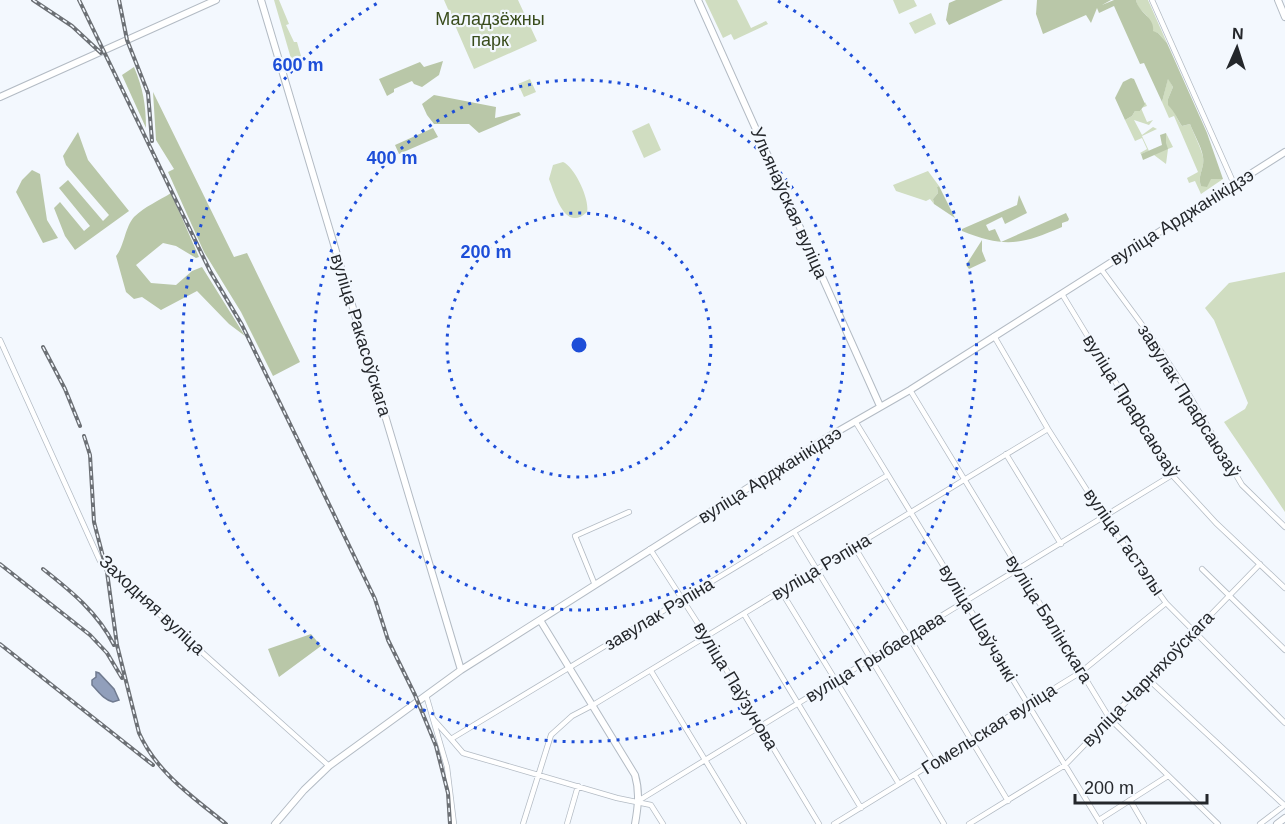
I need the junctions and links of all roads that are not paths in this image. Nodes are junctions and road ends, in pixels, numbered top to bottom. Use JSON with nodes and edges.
{"nodes":[{"id":1,"x":216,"y":0,"type":"edge"},
{"id":2,"x":261,"y":0,"type":"edge"},
{"id":3,"x":698,"y":0,"type":"edge"},
{"id":4,"x":1152,"y":0,"type":"edge"},
{"id":5,"x":1278,"y":0,"type":"edge"},
{"id":6,"x":1285,"y":17,"type":"edge"},
{"id":7,"x":0,"y":97,"type":"edge"},
{"id":8,"x":1285,"y":152,"type":"edge"},
{"id":9,"x":1234,"y":184,"type":"junction"},
{"id":10,"x":1101,"y":269,"type":"junction"},
{"id":11,"x":1062,"y":294,"type":"junction"},
{"id":12,"x":994,"y":336,"type":"junction"},
{"id":13,"x":0,"y":340,"type":"edge"},
{"id":14,"x":910,"y":390,"type":"junction"},
{"id":15,"x":880,"y":406,"type":"junction"},
{"id":16,"x":855,"y":421,"type":"junction"},
{"id":17,"x":1048,"y":429,"type":"junction"},
{"id":18,"x":1006,"y":454,"type":"junction"},
{"id":19,"x":888,"y":475,"type":"junction"},
{"id":20,"x":1172,"y":475,"type":"junction"},
{"id":21,"x":964,"y":481,"type":"junction"},
{"id":22,"x":628,"y":512,"type":"dead end"},
{"id":23,"x":911,"y":512,"type":"junction"},
{"id":24,"x":1104,"y":517,"type":"junction"},
{"id":25,"x":1285,"y":527,"type":"edge"},
{"id":26,"x":794,"y":532,"type":"junction"},
{"id":27,"x":1061,"y":544,"type":"junction"},
{"id":28,"x":854,"y":546,"type":"junction"},
{"id":29,"x":650,"y":549,"type":"junction"},
{"id":30,"x":1260,"y":564,"type":"junction"},
{"id":31,"x":1202,"y":568,"type":"dead end"},
{"id":32,"x":818,"y":569,"type":"junction"},
{"id":33,"x":1017,"y":569,"type":"junction"},
{"id":34,"x":595,"y":585,"type":"junction"},
{"id":35,"x":1285,"y":588,"type":"edge"},
{"id":36,"x":781,"y":591,"type":"junction"},
{"id":37,"x":1228,"y":596,"type":"junction"},
{"id":38,"x":683,"y":600,"type":"junction"},
{"id":39,"x":966,"y":602,"type":"junction"},
{"id":40,"x":1166,"y":603,"type":"junction"},
{"id":41,"x":744,"y":614,"type":"junction"},
{"id":42,"x":540,"y":620,"type":"junction"},
{"id":43,"x":1193,"y":632,"type":"junction"},
{"id":44,"x":706,"y":636,"type":"junction"},
{"id":45,"x":909,"y":636,"type":"junction"},
{"id":46,"x":1285,"y":650,"type":"edge"},
{"id":47,"x":872,"y":659,"type":"junction"},
{"id":48,"x":570,"y":668,"type":"junction"},
{"id":49,"x":461,"y":670,"type":"junction"},
{"id":50,"x":651,"y":670,"type":"junction"},
{"id":51,"x":1081,"y":672,"type":"junction"},
{"id":52,"x":1148,"y":679,"type":"junction"},
{"id":53,"x":836,"y":681,"type":"junction"},
{"id":54,"x":426,"y":695,"type":"junction"},
{"id":55,"x":797,"y":704,"type":"junction"},
{"id":56,"x":593,"y":705,"type":"junction"},
{"id":57,"x":1029,"y":706,"type":"junction"},
{"id":58,"x":1110,"y":719,"type":"junction"},
{"id":59,"x":434,"y":720,"type":"junction"},
{"id":60,"x":1285,"y":723,"type":"edge"},
{"id":61,"x":760,"y":726,"type":"junction"},
{"id":62,"x":451,"y":739,"type":"junction"},
{"id":63,"x":971,"y":741,"type":"junction"},
{"id":64,"x":705,"y":761,"type":"junction"},
{"id":65,"x":934,"y":763,"type":"junction"},
{"id":66,"x":1065,"y":765,"type":"junction"},
{"id":67,"x":329,"y":766,"type":"junction"},
{"id":68,"x":538,"y":774,"type":"junction"},
{"id":69,"x":915,"y":775,"type":"junction"},
{"id":70,"x":1168,"y":776,"type":"junction"},
{"id":71,"x":899,"y":784,"type":"junction"},
{"id":72,"x":578,"y":786,"type":"junction"},
{"id":73,"x":1130,"y":800,"type":"junction"},
{"id":74,"x":638,"y":801,"type":"junction"},
{"id":75,"x":1008,"y":801,"type":"junction"},
{"id":76,"x":1285,"y":805,"type":"edge"},
{"id":77,"x":861,"y":808,"type":"junction"},
{"id":78,"x":1285,"y":818,"type":"edge"},
{"id":79,"x":1100,"y":822,"type":"edge"},
{"id":80,"x":275,"y":824,"type":"edge"},
{"id":81,"x":454,"y":824,"type":"edge"},
{"id":82,"x":523,"y":824,"type":"edge"},
{"id":83,"x":567,"y":824,"type":"edge"},
{"id":84,"x":634,"y":824,"type":"edge"},
{"id":85,"x":663,"y":824,"type":"edge"},
{"id":86,"x":744,"y":824,"type":"edge"},
{"id":87,"x":819,"y":824,"type":"edge"},
{"id":88,"x":834,"y":824,"type":"edge"},
{"id":89,"x":944,"y":824,"type":"edge"},
{"id":90,"x":969,"y":824,"type":"edge"},
{"id":91,"x":1144,"y":824,"type":"edge"},
{"id":92,"x":1218,"y":824,"type":"edge"},
{"id":93,"x":1260,"y":824,"type":"edge"},
{"id":94,"x":1277,"y":824,"type":"edge"}],
"edges":[{"from":1,"to":7,"type":"main road"},
{"from":2,"to":49,"type":"main road","name":"вуліца Ракасоўскага"},
{"from":3,"to":15,"type":"main road","name":"Ульянаўская вуліца"},
{"from":4,"to":9,"type":"street"},
{"from":5,"to":6,"type":"main road"},
{"from":8,"to":9,"type":"main road","name":"вуліца Арджанікідзэ"},
{"from":9,"to":10,"type":"main road","name":"вуліца Арджанікідзэ"},
{"from":10,"to":11,"type":"main road","name":"вуліца Арджанікідзэ"},
{"from":10,"to":25,"type":"street","name":"завулак Прафсаюзаў"},
{"from":11,"to":12,"type":"main road","name":"вуліца Арджанікідзэ"},
{"from":11,"to":20,"type":"street","name":"вуліца Прафсаюзаў"},
{"from":12,"to":14,"type":"main road","name":"вуліца Арджанікідзэ"},
{"from":12,"to":17,"type":"street","name":"вуліца Гастэлы"},
{"from":13,"to":67,"type":"street","name":"Заходняя вуліца"},
{"from":14,"to":15,"type":"main road","name":"вуліца Арджанікідзэ"},
{"from":14,"to":21,"type":"street","name":"вуліца Бялінскага"},
{"from":15,"to":16,"type":"main road","name":"вуліца Арджанікідзэ"},
{"from":16,"to":19,"type":"street","name":"вуліца Шаўчэнкі"},
{"from":16,"to":29,"type":"main road","name":"вуліца Арджанікідзэ"},
{"from":17,"to":18,"type":"street","name":"вуліца Рэпіна"},
{"from":17,"to":24,"type":"street","name":"вуліца Гастэлы"},
{"from":18,"to":21,"type":"street","name":"вуліца Рэпіна"},
{"from":18,"to":27,"type":"street"},
{"from":19,"to":23,"type":"street","name":"вуліца Шаўчэнкі"},
{"from":19,"to":26,"type":"street","name":"завулак Рэпіна"},
{"from":20,"to":24,"type":"street","name":"вуліца Грыбаедава"},
{"from":20,"to":30,"type":"street","name":"вуліца Прафсаюзаў"},
{"from":21,"to":23,"type":"street","name":"вуліца Рэпіна"},
{"from":21,"to":33,"type":"street","name":"вуліца Бялінскага"},
{"from":22,"to":34,"type":"street"},
{"from":23,"to":28,"type":"street","name":"вуліца Рэпіна"},
{"from":23,"to":39,"type":"street","name":"вуліца Шаўчэнкі"},
{"from":24,"to":27,"type":"street","name":"вуліца Грыбаедава"},
{"from":24,"to":40,"type":"street","name":"вуліца Гастэлы"},
{"from":26,"to":32,"type":"street"},
{"from":26,"to":38,"type":"street","name":"завулак Рэпіна"},
{"from":27,"to":33,"type":"street","name":"вуліца Грыбаедава"},
{"from":28,"to":32,"type":"street","name":"вуліца Рэпіна"},
{"from":28,"to":45,"type":"street"},
{"from":29,"to":34,"type":"main road","name":"вуліца Арджанікідзэ"},
{"from":29,"to":38,"type":"street","name":"вуліца Паўзунова"},
{"from":30,"to":35,"type":"street","name":"вуліца Прафсаюзаў"},
{"from":30,"to":37,"type":"street","name":"вуліца Чарняхоўскага"},
{"from":31,"to":37,"type":"street"},
{"from":32,"to":36,"type":"street","name":"вуліца Рэпіна"},
{"from":32,"to":47,"type":"street"},
{"from":33,"to":39,"type":"street","name":"вуліца Грыбаедава"},
{"from":33,"to":51,"type":"street","name":"вуліца Бялінскага"},
{"from":34,"to":42,"type":"main road","name":"вуліца Арджанікідзэ"},
{"from":36,"to":41,"type":"street","name":"вуліца Рэпіна"},
{"from":36,"to":53,"type":"street"},
{"from":37,"to":43,"type":"street","name":"вуліца Чарняхоўскага"},
{"from":37,"to":46,"type":"street"},
{"from":38,"to":44,"type":"street","name":"вуліца Паўзунова"},
{"from":38,"to":48,"type":"street","name":"завулак Рэпіна"},
{"from":39,"to":45,"type":"street","name":"вуліца Грыбаедава"},
{"from":39,"to":57,"type":"street","name":"вуліца Шаўчэнкі"},
{"from":40,"to":43,"type":"street","name":"вуліца Гастэлы"},
{"from":40,"to":51,"type":"street","name":"Гомельская вуліца"},
{"from":41,"to":44,"type":"street","name":"вуліца Рэпіна"},
{"from":41,"to":55,"type":"street"},
{"from":42,"to":48,"type":"main road"},
{"from":42,"to":49,"type":"main road","name":"вуліца Арджанікідзэ"},
{"from":43,"to":52,"type":"street","name":"вуліца Чарняхоўскага"},
{"from":43,"to":60,"type":"street","name":"вуліца Гастэлы"},
{"from":44,"to":50,"type":"street","name":"вуліца Рэпіна"},
{"from":44,"to":61,"type":"street","name":"вуліца Паўзунова"},
{"from":45,"to":47,"type":"street","name":"вуліца Грыбаедава"},
{"from":45,"to":63,"type":"street"},
{"from":47,"to":53,"type":"street","name":"вуліца Грыбаедава"},
{"from":47,"to":65,"type":"street"},
{"from":48,"to":56,"type":"main road"},
{"from":48,"to":62,"type":"street","name":"завулак Рэпіна"},
{"from":49,"to":54,"type":"main road","name":"вуліца Арджанікідзэ"},
{"from":50,"to":56,"type":"street","name":"вуліца Рэпіна"},
{"from":50,"to":64,"type":"street"},
{"from":51,"to":57,"type":"street","name":"Гомельская вуліца"},
{"from":51,"to":58,"type":"street","name":"вуліца Бялінскага"},
{"from":52,"to":58,"type":"street","name":"вуліца Чарняхоўскага"},
{"from":52,"to":76,"type":"street"},
{"from":53,"to":55,"type":"street","name":"вуліца Грыбаедава"},
{"from":53,"to":71,"type":"street"},
{"from":54,"to":59,"type":"street"},
{"from":54,"to":67,"type":"main road","name":"вуліца Арджанікідзэ"},
{"from":55,"to":61,"type":"street","name":"вуліца Грыбаедава"},
{"from":55,"to":77,"type":"street"},
{"from":56,"to":68,"type":"street","name":"вуліца Рэпіна"},
{"from":56,"to":74,"type":"main road"},
{"from":57,"to":63,"type":"street","name":"Гомельская вуліца"},
{"from":57,"to":66,"type":"street","name":"вуліца Шаўчэнкі"},
{"from":58,"to":66,"type":"street","name":"вуліца Чарняхоўскага"},
{"from":58,"to":70,"type":"street","name":"вуліца Бялінскага"},
{"from":59,"to":62,"type":"street"},
{"from":59,"to":81,"type":"street"},
{"from":61,"to":64,"type":"street","name":"вуліца Грыбаедава"},
{"from":61,"to":87,"type":"street","name":"вуліца Паўзунова"},
{"from":62,"to":68,"type":"street"},
{"from":63,"to":65,"type":"street","name":"Гомельская вуліца"},
{"from":63,"to":75,"type":"street"},
{"from":64,"to":74,"type":"street","name":"вуліца Грыбаедава"},
{"from":64,"to":86,"type":"street"},
{"from":65,"to":69,"type":"street","name":"Гомельская вуліца"},
{"from":66,"to":75,"type":"street","name":"вуліца Чарняхоўскага"},
{"from":66,"to":79,"type":"street","name":"вуліца Шаўчэнкі"},
{"from":67,"to":80,"type":"main road","name":"вуліца Арджанікідзэ"},
{"from":68,"to":72,"type":"street"},
{"from":68,"to":82,"type":"street","name":"вуліца Рэпіна"},
{"from":69,"to":71,"type":"street","name":"Гомельская вуліца"},
{"from":69,"to":89,"type":"street"},
{"from":70,"to":73,"type":"street"},
{"from":70,"to":92,"type":"street","name":"вуліца Бялінскага"},
{"from":71,"to":77,"type":"street","name":"Гомельская вуліца"},
{"from":72,"to":74,"type":"street"},
{"from":72,"to":83,"type":"street"},
{"from":73,"to":79,"type":"street"},
{"from":73,"to":91,"type":"street"},
{"from":74,"to":84,"type":"main road"},
{"from":74,"to":85,"type":"street"},
{"from":75,"to":90,"type":"street","name":"вуліца Чарняхоўскага"},
{"from":76,"to":93,"type":"street"},
{"from":77,"to":88,"type":"street","name":"Гомельская вуліца"},
{"from":78,"to":94,"type":"main road"}]}
